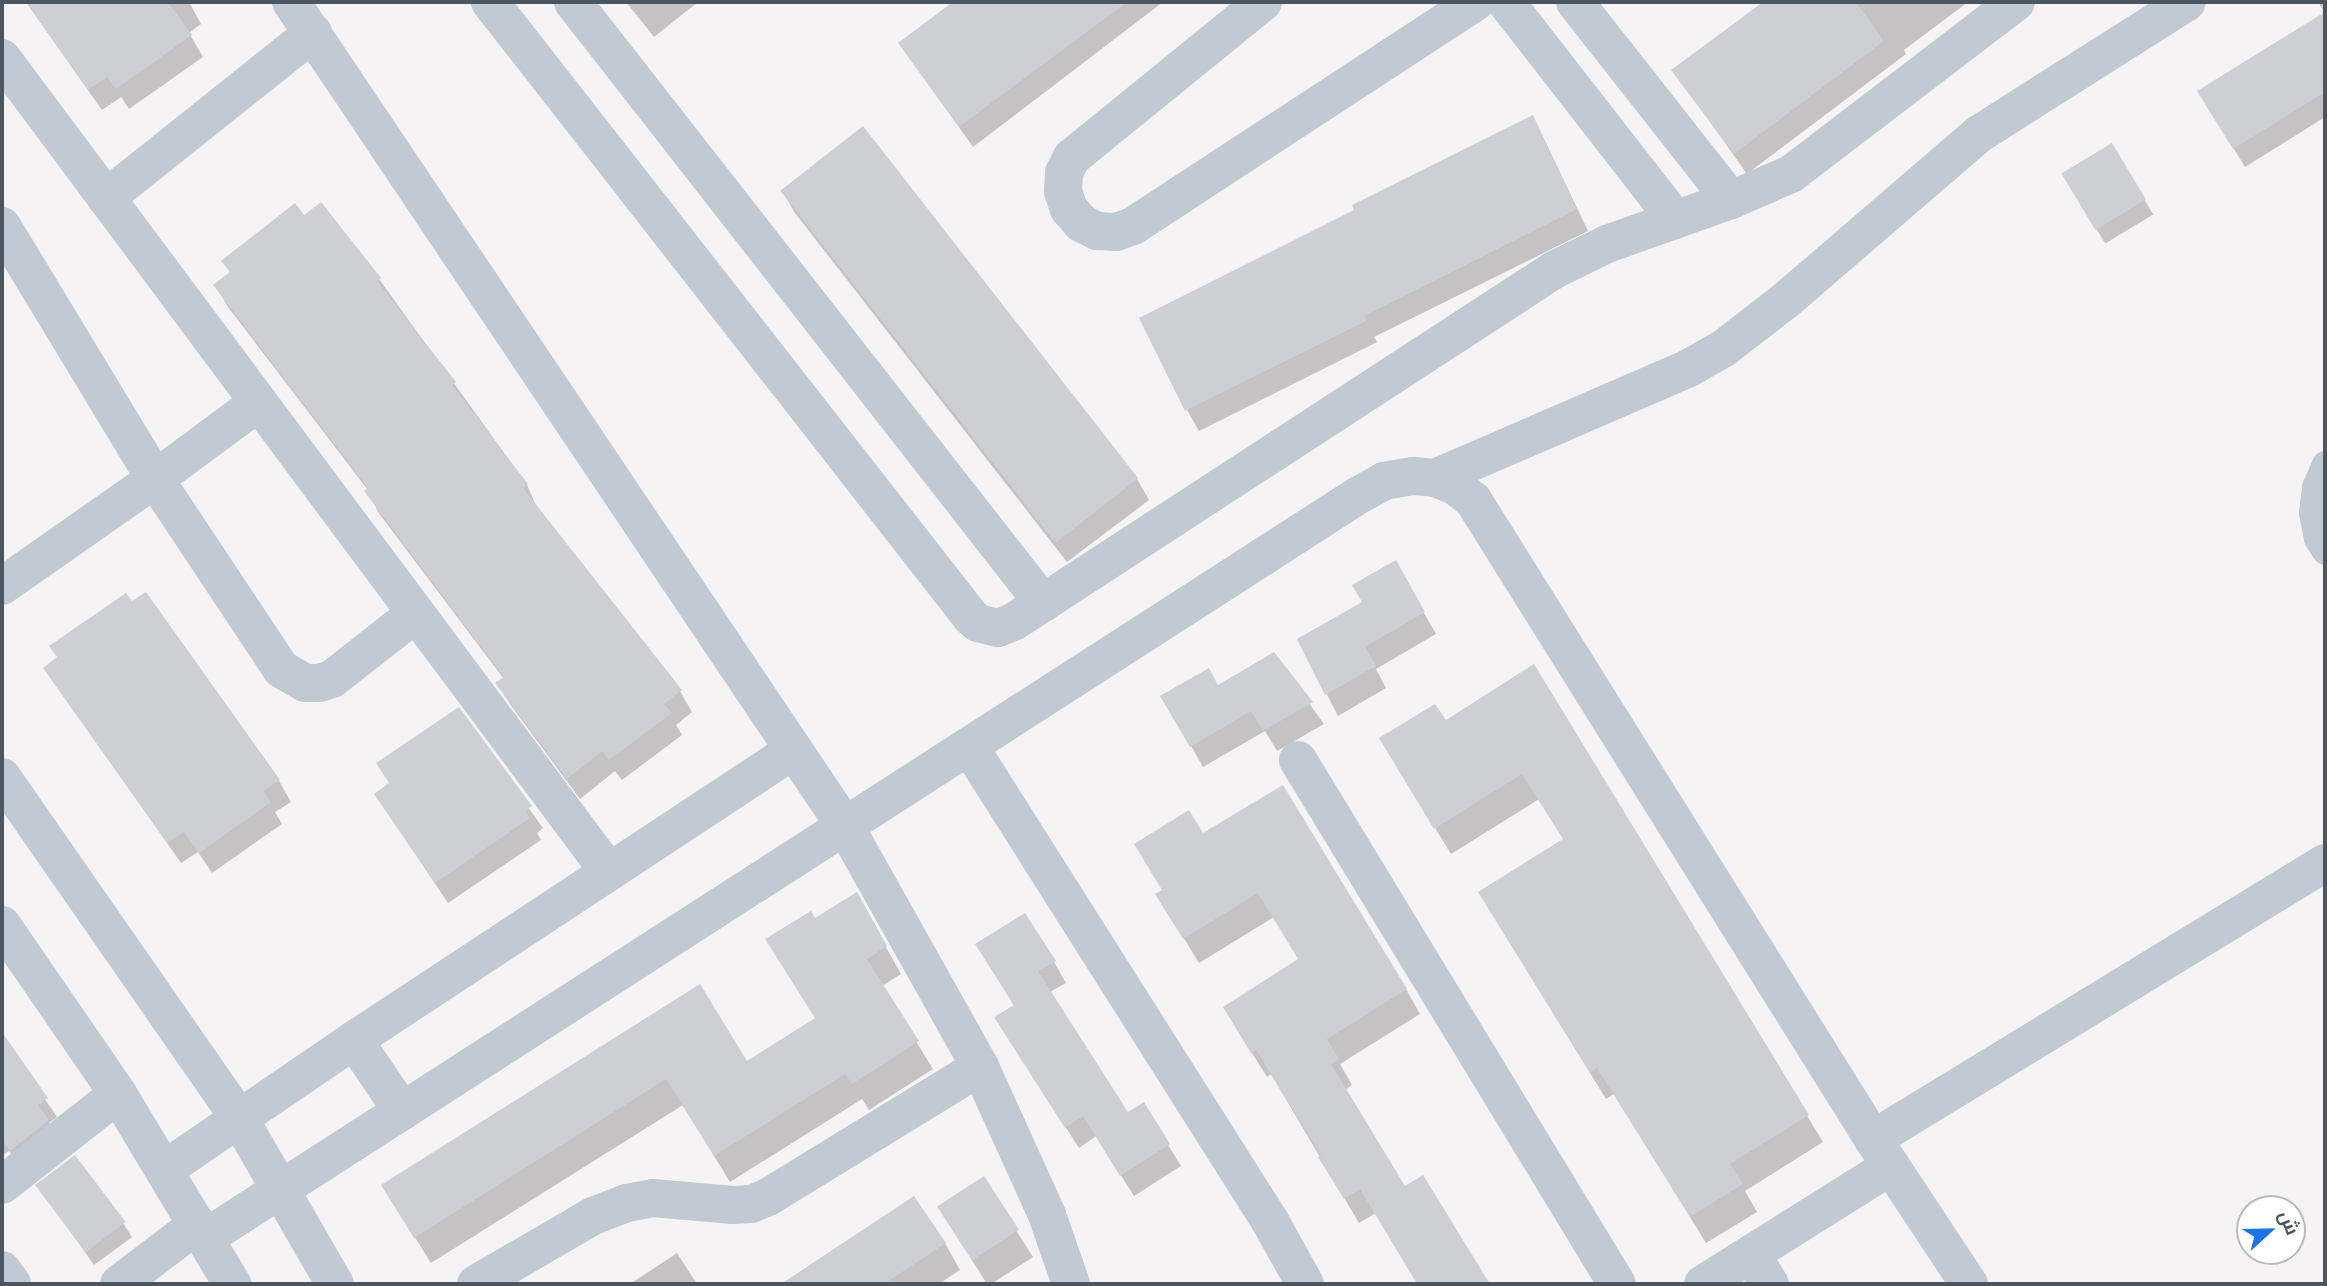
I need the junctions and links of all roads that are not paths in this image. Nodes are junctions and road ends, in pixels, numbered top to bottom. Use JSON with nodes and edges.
{"nodes":[{"id":1,"x":291,"y":2,"type":"edge"},
{"id":2,"x":490,"y":2,"type":"edge"},
{"id":3,"x":573,"y":2,"type":"edge"},
{"id":4,"x":1263,"y":2,"type":"edge"},
{"id":5,"x":1475,"y":2,"type":"edge"},
{"id":6,"x":1506,"y":2,"type":"edge"},
{"id":7,"x":2016,"y":2,"type":"edge"},
{"id":8,"x":2187,"y":2,"type":"edge"},
{"id":9,"x":1591,"y":7,"type":"edge"},
{"id":10,"x":313,"y":33,"type":"junction"},
{"id":11,"x":2,"y":58,"type":"edge"},
{"id":12,"x":106,"y":198,"type":"junction"},
{"id":13,"x":1731,"y":200,"type":"junction"},
{"id":14,"x":1676,"y":220,"type":"junction"},
{"id":15,"x":2,"y":226,"type":"edge"},
{"id":16,"x":259,"y":402,"type":"junction"},
{"id":17,"x":2325,"y":464,"type":"edge"},
{"id":18,"x":1435,"y":478,"type":"junction"},
{"id":19,"x":155,"y":479,"type":"junction"},
{"id":20,"x":2325,"y":552,"type":"edge"},
{"id":21,"x":2,"y":586,"type":"edge"},
{"id":22,"x":1043,"y":603,"type":"junction"},
{"id":23,"x":415,"y":614,"type":"junction"},
{"id":24,"x":969,"y":746,"type":"junction"},
{"id":25,"x":794,"y":750,"type":"junction"},
{"id":26,"x":1298,"y":760,"type":"dead end"},
{"id":27,"x":2,"y":777,"type":"edge"},
{"id":28,"x":845,"y":826,"type":"junction"},
{"id":29,"x":2325,"y":863,"type":"edge"},
{"id":30,"x":609,"y":872,"type":"junction"},
{"id":31,"x":2,"y":925,"type":"edge"},
{"id":32,"x":14,"y":970,"type":"edge"},
{"id":33,"x":354,"y":1040,"type":"junction"},
{"id":34,"x":980,"y":1067,"type":"junction"},
{"id":35,"x":118,"y":1094,"type":"junction"},
{"id":36,"x":402,"y":1111,"type":"junction"},
{"id":37,"x":239,"y":1118,"type":"junction"},
{"id":38,"x":1882,"y":1152,"type":"junction"},
{"id":39,"x":165,"y":1169,"type":"junction"},
{"id":40,"x":2,"y":1185,"type":"edge"},
{"id":41,"x":282,"y":1189,"type":"junction"},
{"id":42,"x":201,"y":1231,"type":"junction"},
{"id":43,"x":1760,"y":1269,"type":"edge"},
{"id":44,"x":2,"y":1270,"type":"edge"},
{"id":45,"x":12,"y":1284,"type":"edge"},
{"id":46,"x":119,"y":1284,"type":"edge"},
{"id":47,"x":232,"y":1284,"type":"edge"},
{"id":48,"x":335,"y":1284,"type":"edge"},
{"id":49,"x":476,"y":1284,"type":"edge"},
{"id":50,"x":1072,"y":1284,"type":"edge"},
{"id":51,"x":1305,"y":1284,"type":"edge"},
{"id":52,"x":1616,"y":1284,"type":"edge"},
{"id":53,"x":1703,"y":1284,"type":"edge"},
{"id":54,"x":1969,"y":1284,"type":"edge"}],
"edges":[{"from":1,"to":10,"type":"street"},
{"from":2,"to":22,"type":"street"},
{"from":3,"to":22,"type":"street"},
{"from":4,"to":5,"type":"street"},
{"from":6,"to":14,"type":"street"},
{"from":7,"to":13,"type":"street"},
{"from":8,"to":18,"type":"street"},
{"from":9,"to":13,"type":"street"},
{"from":10,"to":12,"type":"street"},
{"from":10,"to":25,"type":"street"},
{"from":11,"to":12,"type":"street"},
{"from":12,"to":16,"type":"street"},
{"from":13,"to":14,"type":"street"},
{"from":14,"to":22,"type":"street"},
{"from":15,"to":19,"type":"street"},
{"from":16,"to":19,"type":"street"},
{"from":16,"to":23,"type":"street"},
{"from":17,"to":20,"type":"lane"},
{"from":18,"to":24,"type":"street"},
{"from":18,"to":38,"type":"street"},
{"from":19,"to":21,"type":"street"},
{"from":19,"to":23,"type":"street"},
{"from":23,"to":30,"type":"street"},
{"from":24,"to":28,"type":"street"},
{"from":24,"to":51,"type":"street"},
{"from":25,"to":28,"type":"street"},
{"from":25,"to":30,"type":"street"},
{"from":26,"to":52,"type":"street"},
{"from":27,"to":37,"type":"street"},
{"from":28,"to":34,"type":"street"},
{"from":28,"to":36,"type":"street"},
{"from":29,"to":38,"type":"street"},
{"from":30,"to":33,"type":"street"},
{"from":31,"to":32,"type":"street"},
{"from":32,"to":35,"type":"street"},
{"from":33,"to":36,"type":"street"},
{"from":33,"to":37,"type":"street"},
{"from":34,"to":49,"type":"street"},
{"from":34,"to":50,"type":"street"},
{"from":35,"to":39,"type":"street"},
{"from":35,"to":40,"type":"street"},
{"from":36,"to":41,"type":"street"},
{"from":37,"to":39,"type":"street"},
{"from":37,"to":41,"type":"street"},
{"from":38,"to":43,"type":"street"},
{"from":38,"to":54,"type":"street"},
{"from":39,"to":42,"type":"street"},
{"from":41,"to":42,"type":"street"},
{"from":41,"to":48,"type":"street"},
{"from":42,"to":46,"type":"street"},
{"from":42,"to":47,"type":"street"},
{"from":43,"to":53,"type":"street"},
{"from":44,"to":45,"type":"street"}]}
